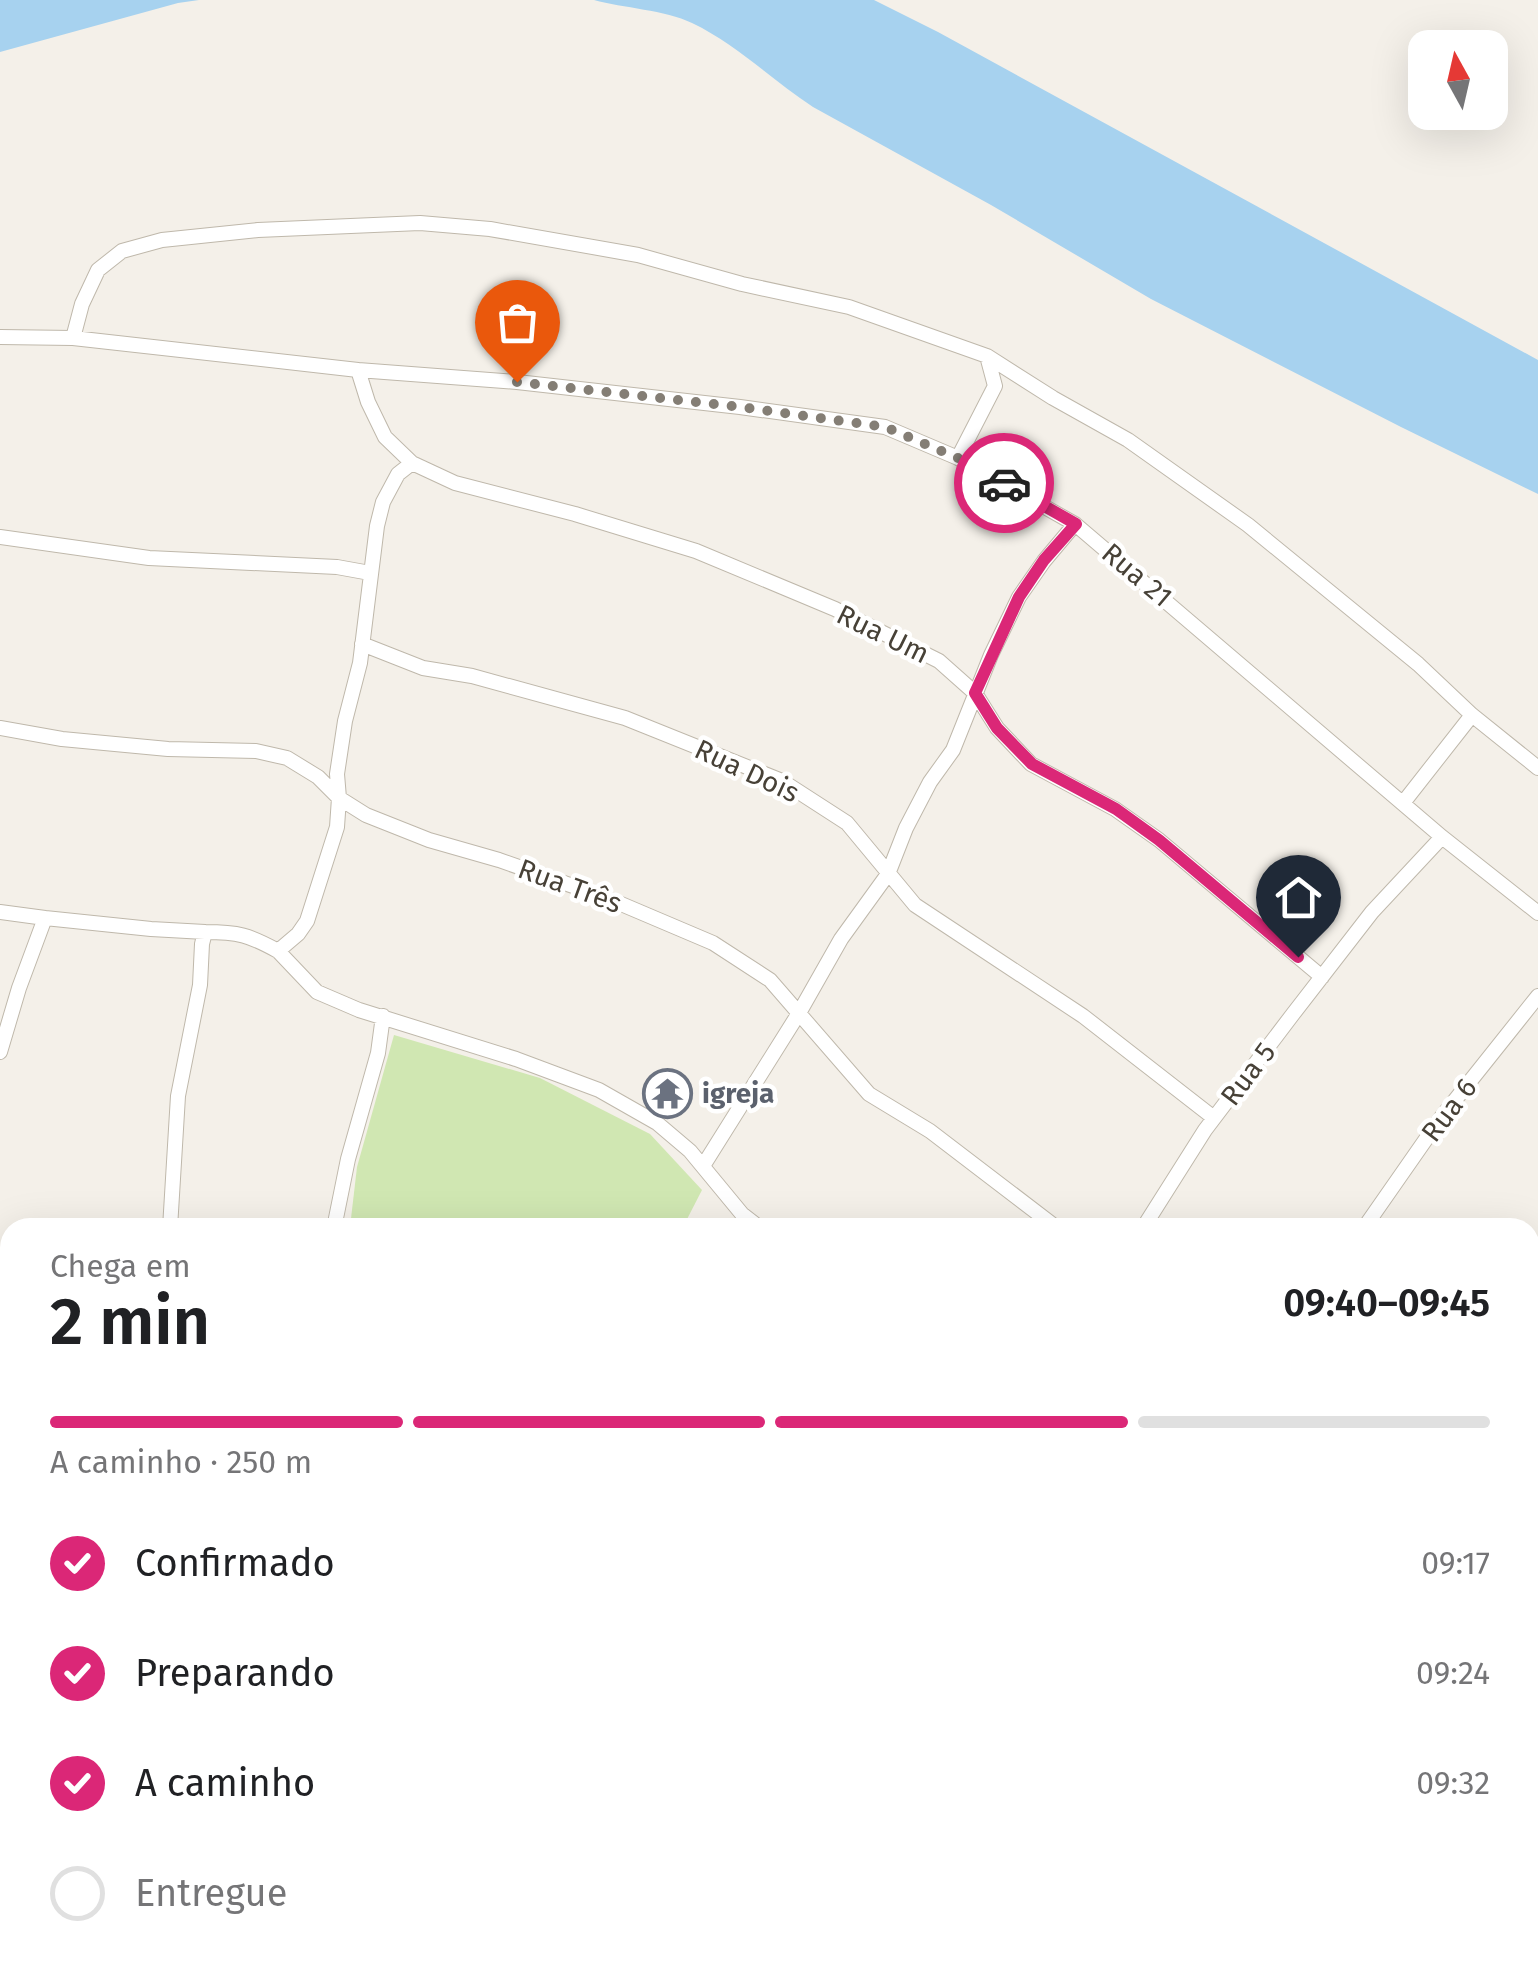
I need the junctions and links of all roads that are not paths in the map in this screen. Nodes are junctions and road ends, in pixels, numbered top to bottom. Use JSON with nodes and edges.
{"nodes":[{"id":1,"x":0,"y":337,"type":"edge"},
{"id":2,"x":73,"y":338,"type":"junction"},
{"id":3,"x":988,"y":356,"type":"junction"},
{"id":4,"x":358,"y":370,"type":"junction"},
{"id":5,"x":958,"y":458,"type":"junction"},
{"id":6,"x":412,"y":464,"type":"junction"},
{"id":7,"x":1076,"y":524,"type":"junction"},
{"id":8,"x":0,"y":537,"type":"edge"},
{"id":9,"x":370,"y":573,"type":"junction"},
{"id":10,"x":362,"y":644,"type":"junction"},
{"id":11,"x":975,"y":693,"type":"junction"},
{"id":12,"x":1472,"y":716,"type":"junction"},
{"id":13,"x":0,"y":728,"type":"edge"},
{"id":14,"x":1538,"y":768,"type":"edge"},
{"id":15,"x":339,"y":798,"type":"junction"},
{"id":16,"x":1403,"y":803,"type":"junction"},
{"id":17,"x":1442,"y":836,"type":"junction"},
{"id":18,"x":888,"y":874,"type":"junction"},
{"id":19,"x":0,"y":912,"type":"edge"},
{"id":20,"x":1538,"y":913,"type":"edge"},
{"id":21,"x":44,"y":918,"type":"junction"},
{"id":22,"x":204,"y":932,"type":"junction"},
{"id":23,"x":278,"y":950,"type":"junction"},
{"id":24,"x":1322,"y":977,"type":"junction"},
{"id":25,"x":1538,"y":996,"type":"edge"},
{"id":26,"x":799,"y":1014,"type":"junction"},
{"id":27,"x":383,"y":1016,"type":"junction"},
{"id":28,"x":0,"y":1052,"type":"edge"},
{"id":29,"x":1214,"y":1118,"type":"junction"},
{"id":30,"x":703,"y":1166,"type":"junction"},
{"id":31,"x":171,"y":1218,"type":"edge"},
{"id":32,"x":336,"y":1218,"type":"edge"},
{"id":33,"x":747,"y":1218,"type":"edge"},
{"id":34,"x":1044,"y":1218,"type":"edge"},
{"id":35,"x":1149,"y":1218,"type":"edge"},
{"id":36,"x":1371,"y":1218,"type":"edge"}],
"edges":[{"from":1,"to":2,"type":"street","name":"Rua 21"},
{"from":2,"to":3,"type":"street"},
{"from":2,"to":4,"type":"street","name":"Rua 21"},
{"from":3,"to":5,"type":"street"},
{"from":3,"to":12,"type":"street"},
{"from":4,"to":5,"type":"street","name":"Rua 21"},
{"from":4,"to":6,"type":"street"},
{"from":5,"to":7,"type":"street","name":"Rua 21"},
{"from":6,"to":9,"type":"street"},
{"from":6,"to":11,"type":"street","name":"Rua Um"},
{"from":7,"to":11,"type":"street"},
{"from":7,"to":16,"type":"street","name":"Rua 21"},
{"from":8,"to":9,"type":"street"},
{"from":9,"to":10,"type":"street"},
{"from":10,"to":15,"type":"street"},
{"from":10,"to":18,"type":"street","name":"Rua Dois"},
{"from":11,"to":18,"type":"street"},
{"from":11,"to":24,"type":"street","name":"Rua Um"},
{"from":12,"to":14,"type":"street"},
{"from":12,"to":16,"type":"street"},
{"from":13,"to":15,"type":"street","name":"Rua Três"},
{"from":15,"to":23,"type":"street"},
{"from":15,"to":26,"type":"street","name":"Rua Três"},
{"from":16,"to":17,"type":"street","name":"Rua 21"},
{"from":17,"to":20,"type":"street","name":"Rua 21"},
{"from":17,"to":24,"type":"street","name":"Rua 5"},
{"from":18,"to":26,"type":"street"},
{"from":18,"to":29,"type":"street","name":"Rua Dois"},
{"from":19,"to":21,"type":"street"},
{"from":21,"to":22,"type":"street"},
{"from":21,"to":28,"type":"street"},
{"from":22,"to":23,"type":"street"},
{"from":22,"to":31,"type":"street"},
{"from":23,"to":27,"type":"street"},
{"from":24,"to":29,"type":"street","name":"Rua 5"},
{"from":25,"to":36,"type":"street","name":"Rua 6"},
{"from":26,"to":30,"type":"street"},
{"from":26,"to":34,"type":"street","name":"Rua Três"},
{"from":27,"to":30,"type":"street"},
{"from":27,"to":32,"type":"street"},
{"from":29,"to":35,"type":"street","name":"Rua 5"},
{"from":30,"to":33,"type":"street"}]}
